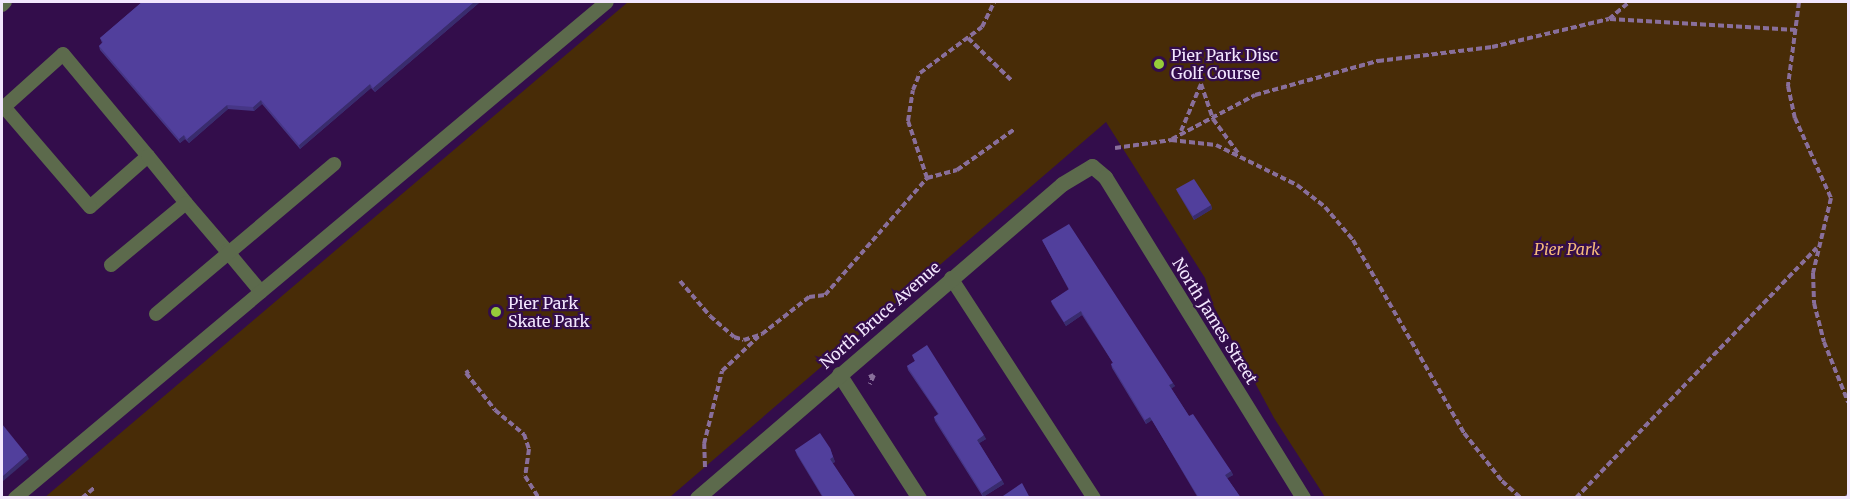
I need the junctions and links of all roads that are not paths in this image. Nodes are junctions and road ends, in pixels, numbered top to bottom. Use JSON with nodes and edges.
{"nodes":[{"id":1,"x":5,"y":2,"type":"edge"},
{"id":2,"x":607,"y":2,"type":"edge"},
{"id":3,"x":2,"y":4,"type":"edge"},
{"id":4,"x":148,"y":156,"type":"junction"},
{"id":5,"x":334,"y":164,"type":"dead end"},
{"id":6,"x":1092,"y":166,"type":"joint"},
{"id":7,"x":186,"y":203,"type":"junction"},
{"id":8,"x":227,"y":251,"type":"junction"},
{"id":9,"x":111,"y":265,"type":"dead end"},
{"id":10,"x":951,"y":278,"type":"junction"},
{"id":11,"x":261,"y":292,"type":"junction"},
{"id":12,"x":156,"y":314,"type":"dead end"},
{"id":13,"x":839,"y":374,"type":"junction"},
{"id":14,"x":15,"y":498,"type":"edge"},
{"id":15,"x":697,"y":498,"type":"edge"},
{"id":16,"x":919,"y":498,"type":"edge"},
{"id":17,"x":1094,"y":498,"type":"edge"},
{"id":18,"x":1303,"y":498,"type":"edge"}],
"edges":[{"from":1,"to":3,"type":"lane"},
{"from":2,"to":11,"type":"lane"},
{"from":4,"to":4,"type":"lane"},
{"from":4,"to":7,"type":"lane"},
{"from":5,"to":8,"type":"lane"},
{"from":6,"to":10,"type":"street","name":"North Bruce Avenue"},
{"from":6,"to":18,"type":"street","name":"North James Street"},
{"from":7,"to":8,"type":"lane"},
{"from":7,"to":9,"type":"lane"},
{"from":8,"to":11,"type":"lane"},
{"from":8,"to":12,"type":"lane"},
{"from":10,"to":13,"type":"street","name":"North Bruce Avenue"},
{"from":10,"to":17,"type":"lane"},
{"from":11,"to":14,"type":"lane"},
{"from":13,"to":15,"type":"street","name":"North Bruce Avenue"},
{"from":13,"to":16,"type":"street"}]}
